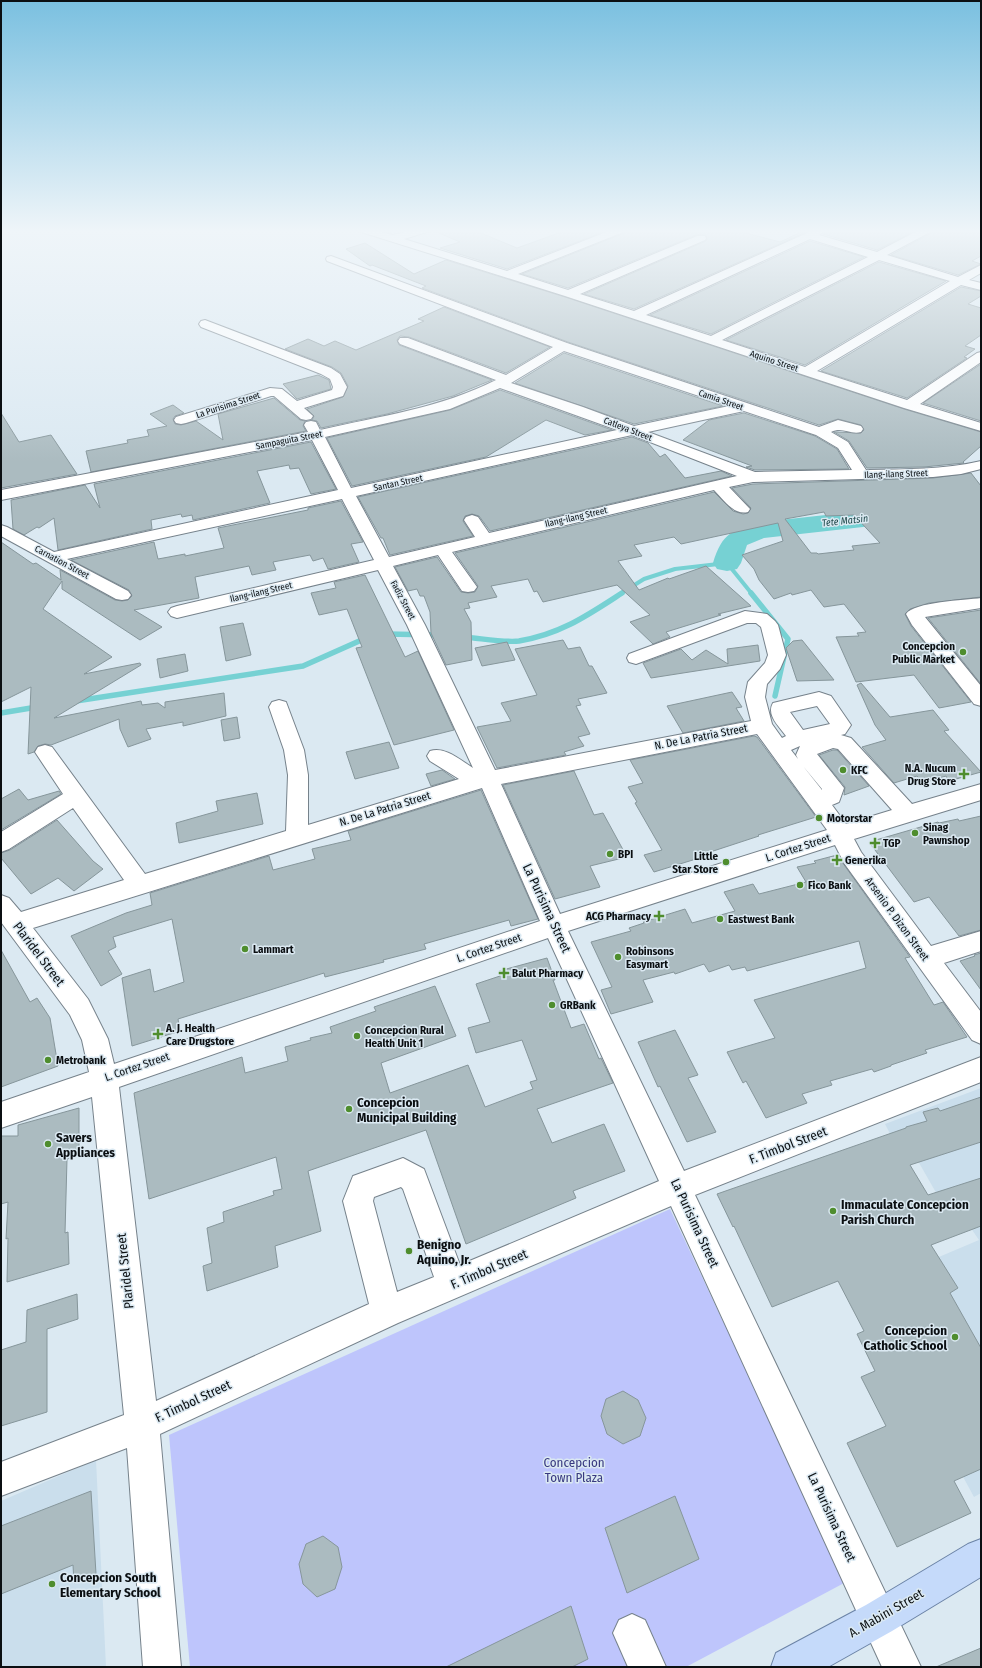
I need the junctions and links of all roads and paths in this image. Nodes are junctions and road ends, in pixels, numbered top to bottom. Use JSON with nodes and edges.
{"nodes":[{"id":1,"x":459,"y":307,"type":"edge"},
{"id":2,"x":607,"y":307,"type":"edge"},
{"id":3,"x":654,"y":307,"type":"edge"},
{"id":4,"x":778,"y":307,"type":"edge"},
{"id":5,"x":916,"y":307,"type":"edge"},
{"id":6,"x":634,"y":316,"type":"junction"},
{"id":7,"x":205,"y":324,"type":"dead end"},
{"id":8,"x":404,"y":341,"type":"dead end"},
{"id":9,"x":711,"y":341,"type":"junction"},
{"id":10,"x":563,"y":346,"type":"junction"},
{"id":11,"x":981,"y":356,"type":"edge"},
{"id":12,"x":806,"y":372,"type":"junction"},
{"id":13,"x":505,"y":382,"type":"junction"},
{"id":14,"x":909,"y":405,"type":"junction"},
{"id":15,"x":296,"y":406,"type":"junction"},
{"id":16,"x":743,"y":408,"type":"junction"},
{"id":17,"x":181,"y":420,"type":"dead end"},
{"id":18,"x":311,"y":425,"type":"junction"},
{"id":19,"x":981,"y":427,"type":"edge"},
{"id":20,"x":856,"y":429,"type":"dead end"},
{"id":21,"x":634,"y":431,"type":"junction"},
{"id":22,"x":821,"y":432,"type":"junction"},
{"id":23,"x":981,"y":465,"type":"edge"},
{"id":24,"x":862,"y":475,"type":"junction"},
{"id":25,"x":753,"y":477,"type":"junction"},
{"id":26,"x":717,"y":484,"type":"junction"},
{"id":27,"x":347,"y":494,"type":"junction"},
{"id":28,"x":1,"y":495,"type":"edge"},
{"id":29,"x":742,"y":509,"type":"dead end"},
{"id":30,"x":472,"y":520,"type":"dead end"},
{"id":31,"x":1,"y":530,"type":"edge"},
{"id":32,"x":484,"y":539,"type":"junction"},
{"id":33,"x":442,"y":549,"type":"junction"},
{"id":34,"x":53,"y":557,"type":"junction"},
{"id":35,"x":383,"y":563,"type":"junction"},
{"id":36,"x":468,"y":587,"type":"dead end"},
{"id":37,"x":122,"y":595,"type":"dead end"},
{"id":38,"x":981,"y":602,"type":"edge"},
{"id":39,"x":178,"y":612,"type":"dead end"},
{"id":40,"x":636,"y":658,"type":"dead end"},
{"id":41,"x":981,"y":699,"type":"edge"},
{"id":42,"x":279,"y":707,"type":"dead end"},
{"id":43,"x":762,"y":726,"type":"junction"},
{"id":44,"x":798,"y":738,"type":"dead end"},
{"id":45,"x":778,"y":748,"type":"junction"},
{"id":46,"x":45,"y":752,"type":"dead end"},
{"id":47,"x":437,"y":756,"type":"dead end"},
{"id":48,"x":483,"y":780,"type":"junction"},
{"id":49,"x":981,"y":792,"type":"edge"},
{"id":50,"x":76,"y":796,"type":"junction"},
{"id":51,"x":820,"y":802,"type":"junction"},
{"id":52,"x":908,"y":813,"type":"junction"},
{"id":53,"x":841,"y":834,"type":"junction"},
{"id":54,"x":297,"y":836,"type":"junction"},
{"id":55,"x":1,"y":843,"type":"edge"},
{"id":56,"x":140,"y":884,"type":"junction"},
{"id":57,"x":9,"y":914,"type":"edge"},
{"id":58,"x":554,"y":926,"type":"junction"},
{"id":59,"x":981,"y":941,"type":"edge"},
{"id":60,"x":925,"y":958,"type":"junction"},
{"id":61,"x":981,"y":1032,"type":"edge"},
{"id":62,"x":981,"y":1069,"type":"edge"},
{"id":63,"x":104,"y":1078,"type":"junction"},
{"id":64,"x":1,"y":1115,"type":"edge"},
{"id":65,"x":678,"y":1188,"type":"junction"},
{"id":66,"x":452,"y":1285,"type":"junction"},
{"id":67,"x":387,"y":1312,"type":"junction"},
{"id":68,"x":142,"y":1425,"type":"junction"},
{"id":69,"x":1,"y":1479,"type":"edge"},
{"id":70,"x":981,"y":1556,"type":"edge"},
{"id":71,"x":879,"y":1618,"type":"junction"},
{"id":72,"x":632,"y":1633,"type":"dead end"},
{"id":73,"x":162,"y":1667,"type":"edge"},
{"id":74,"x":647,"y":1667,"type":"edge"},
{"id":75,"x":790,"y":1667,"type":"edge"},
{"id":76,"x":902,"y":1667,"type":"edge"}],
"edges":[{"from":1,"to":10,"type":"street","name":"Camia Street"},
{"from":2,"to":6,"type":"street","name":"Aquino Street"},
{"from":3,"to":6,"type":"street"},
{"from":4,"to":9,"type":"street"},
{"from":5,"to":12,"type":"street"},
{"from":6,"to":9,"type":"street","name":"Aquino Street"},
{"from":7,"to":15,"type":"street"},
{"from":8,"to":13,"type":"street","name":"Catleya Street"},
{"from":9,"to":12,"type":"street","name":"Aquino Street"},
{"from":10,"to":13,"type":"street","name":"Sampaguita Street"},
{"from":10,"to":16,"type":"street","name":"Camia Street"},
{"from":11,"to":14,"type":"street"},
{"from":12,"to":14,"type":"street","name":"Aquino Street"},
{"from":13,"to":18,"type":"street","name":"Sampaguita Street"},
{"from":13,"to":21,"type":"street","name":"Catleya Street"},
{"from":14,"to":19,"type":"street","name":"Aquino Street"},
{"from":15,"to":17,"type":"street","name":"La Purisima Street"},
{"from":15,"to":18,"type":"street","name":"Fadiz Street"},
{"from":16,"to":21,"type":"street","name":"Santan Street"},
{"from":16,"to":22,"type":"street","name":"Camia Street"},
{"from":18,"to":27,"type":"street","name":"Fadiz Street"},
{"from":18,"to":28,"type":"street","name":"Sampaguita Street"},
{"from":20,"to":22,"type":"street"},
{"from":21,"to":25,"type":"street","name":"Catleya Street"},
{"from":21,"to":27,"type":"street","name":"Santan Street"},
{"from":22,"to":24,"type":"street","name":"Camia Street"},
{"from":23,"to":24,"type":"street","name":"Ilang-ilang Street"},
{"from":24,"to":25,"type":"street","name":"Ilang-ilang Street"},
{"from":25,"to":26,"type":"street","name":"Ilang-ilang Street"},
{"from":26,"to":29,"type":"street"},
{"from":26,"to":32,"type":"street","name":"Ilang-ilang Street"},
{"from":27,"to":34,"type":"street","name":"Santan Street"},
{"from":27,"to":35,"type":"street","name":"Fadiz Street"},
{"from":30,"to":32,"type":"street"},
{"from":31,"to":34,"type":"street","name":"Carnation Street"},
{"from":32,"to":33,"type":"street","name":"Ilang-ilang Street"},
{"from":33,"to":35,"type":"street","name":"Ilang-ilang Street"},
{"from":33,"to":36,"type":"street"},
{"from":34,"to":37,"type":"street","name":"Carnation Street"},
{"from":35,"to":39,"type":"street","name":"Ilang-ilang Street"},
{"from":35,"to":48,"type":"street","name":"Fadiz Street"},
{"from":38,"to":41,"type":"street"},
{"from":40,"to":43,"type":"street"},
{"from":42,"to":54,"type":"street"},
{"from":43,"to":45,"type":"street","name":"Arsenio P. Dizon Street"},
{"from":43,"to":48,"type":"street","name":"N. De La Patria Street"},
{"from":44,"to":45,"type":"street"},
{"from":45,"to":51,"type":"street","name":"Arsenio P. Dizon Street"},
{"from":46,"to":50,"type":"street"},
{"from":47,"to":48,"type":"street"},
{"from":48,"to":54,"type":"street","name":"N. De La Patria Street"},
{"from":48,"to":58,"type":"street","name":"La Purisima Street"},
{"from":49,"to":52,"type":"street","name":"L. Cortez Street"},
{"from":50,"to":55,"type":"street"},
{"from":50,"to":56,"type":"street"},
{"from":51,"to":52,"type":"street"},
{"from":51,"to":53,"type":"street","name":"Arsenio P. Dizon Street"},
{"from":52,"to":53,"type":"street","name":"L. Cortez Street"},
{"from":53,"to":58,"type":"street","name":"L. Cortez Street"},
{"from":53,"to":60,"type":"street","name":"Arsenio P. Dizon Street"},
{"from":54,"to":56,"type":"street","name":"N. De La Patria Street"},
{"from":56,"to":57,"type":"street","name":"N. De La Patria Street"},
{"from":57,"to":63,"type":"street","name":"Plaridel Street"},
{"from":58,"to":63,"type":"street","name":"L. Cortez Street"},
{"from":58,"to":65,"type":"street","name":"La Purisima Street"},
{"from":59,"to":60,"type":"street"},
{"from":60,"to":61,"type":"street","name":"Arsenio P. Dizon Street"},
{"from":62,"to":65,"type":"street","name":"F. Timbol Street"},
{"from":63,"to":64,"type":"street","name":"L. Cortez Street"},
{"from":63,"to":68,"type":"street","name":"Plaridel Street"},
{"from":65,"to":66,"type":"street","name":"F. Timbol Street"},
{"from":65,"to":71,"type":"street","name":"La Purisima Street"},
{"from":66,"to":67,"type":"street","name":"F. Timbol Street"},
{"from":66,"to":67,"type":"street"},
{"from":67,"to":68,"type":"street","name":"F. Timbol Street"},
{"from":68,"to":69,"type":"street","name":"F. Timbol Street"},
{"from":68,"to":73,"type":"street","name":"Plaridel Street"},
{"from":70,"to":71,"type":"main road","name":"A. Mabini Street"},
{"from":71,"to":75,"type":"main road","name":"A. Mabini Street"},
{"from":71,"to":76,"type":"street","name":"La Purisima Street"},
{"from":72,"to":74,"type":"street"}]}
